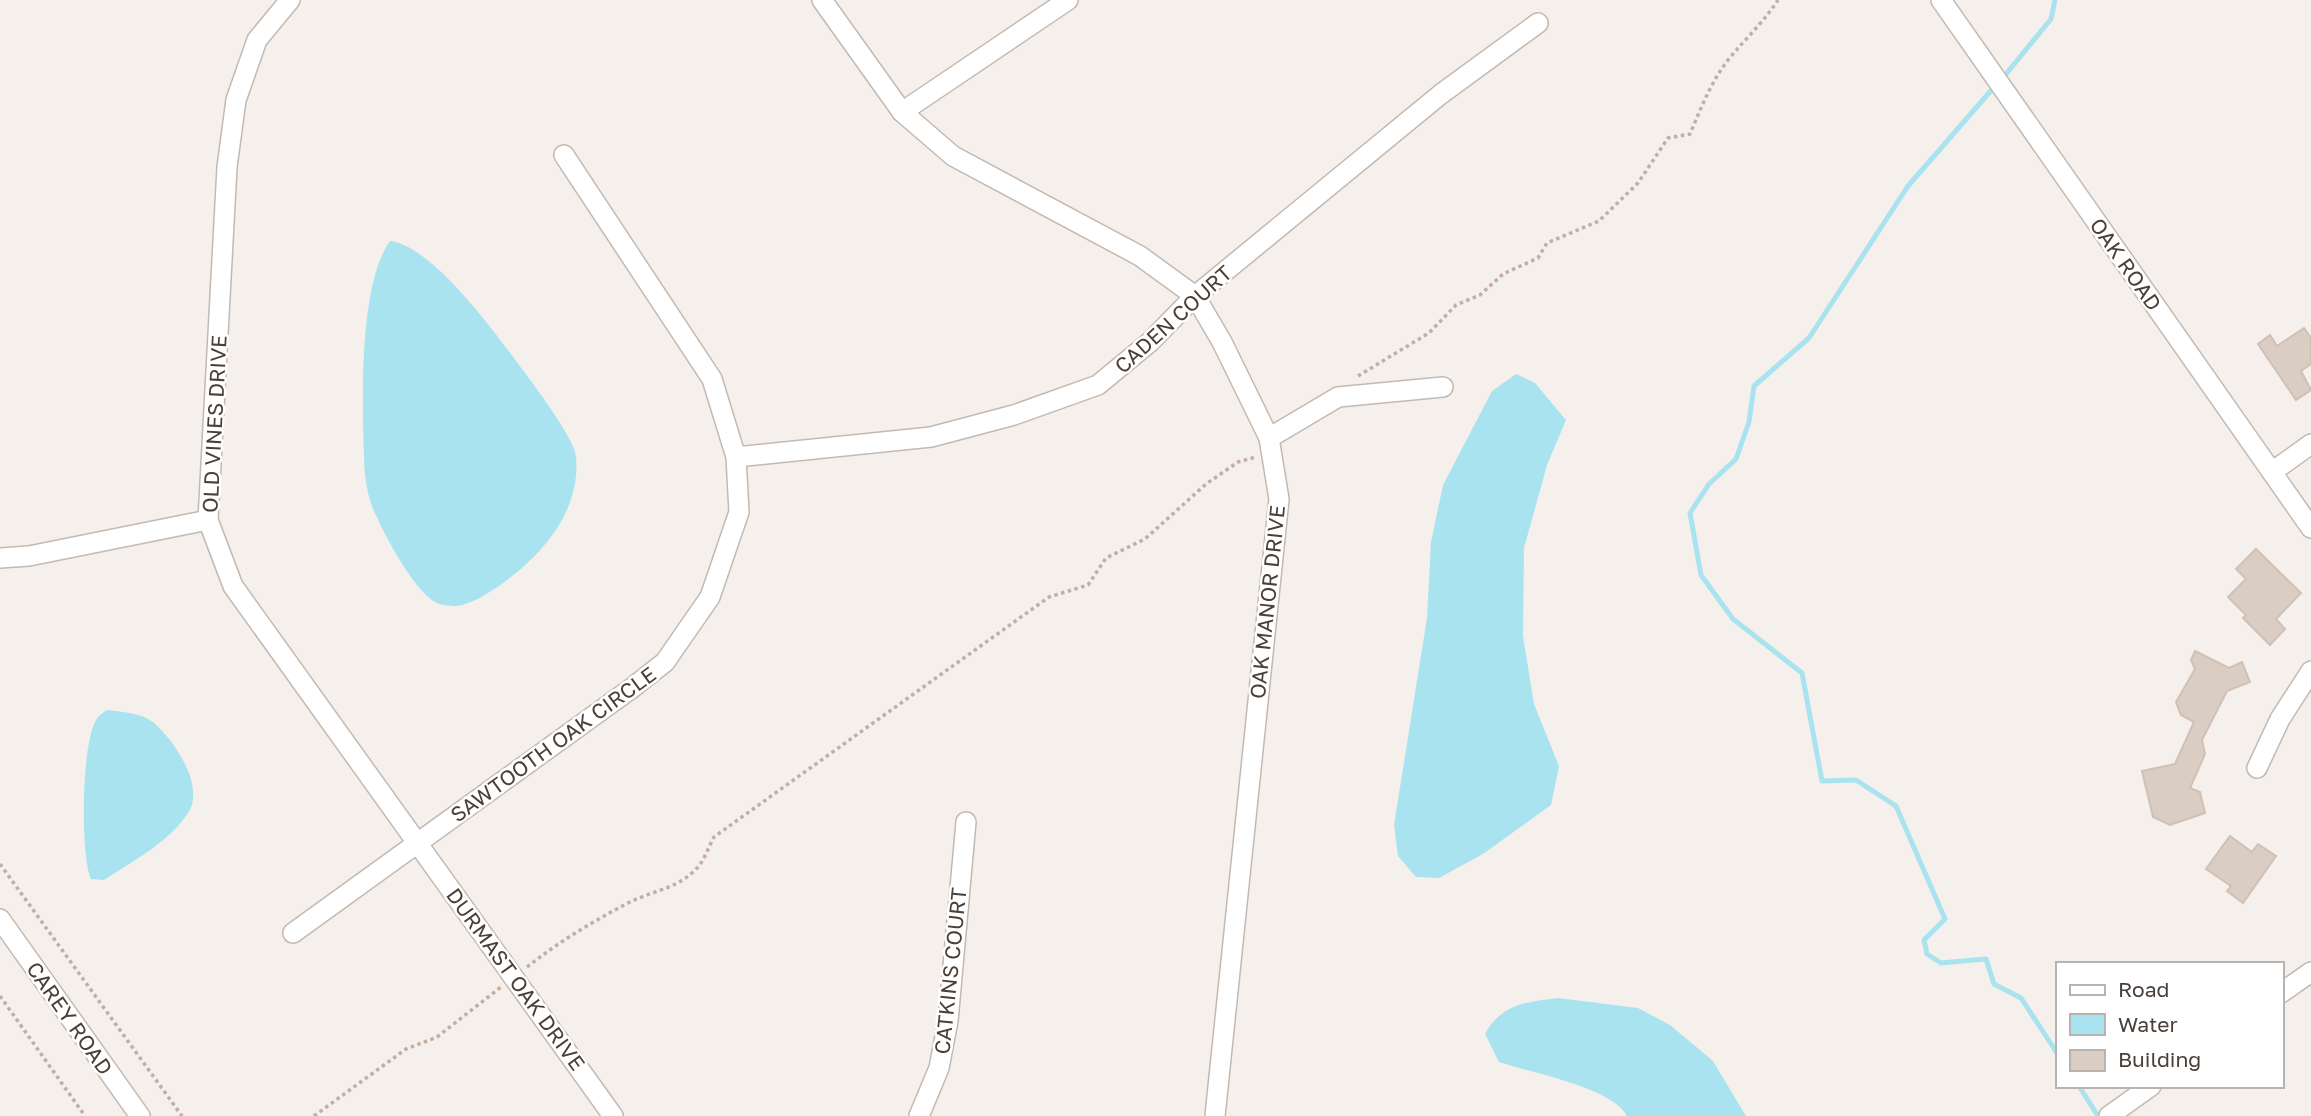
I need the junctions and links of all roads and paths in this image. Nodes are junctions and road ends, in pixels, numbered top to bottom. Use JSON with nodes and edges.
{"nodes":[{"id":1,"x":290,"y":0,"type":"edge"},
{"id":2,"x":821,"y":0,"type":"edge"},
{"id":3,"x":1068,"y":0,"type":"edge"},
{"id":4,"x":1778,"y":0,"type":"edge"},
{"id":5,"x":1941,"y":0,"type":"edge"},
{"id":6,"x":1538,"y":23,"type":"dead end"},
{"id":7,"x":902,"y":112,"type":"junction"},
{"id":8,"x":564,"y":155,"type":"dead end"},
{"id":9,"x":1195,"y":296,"type":"junction"},
{"id":10,"x":1355,"y":378,"type":"dead end"},
{"id":11,"x":1443,"y":387,"type":"dead end"},
{"id":12,"x":2311,"y":444,"type":"edge"},
{"id":13,"x":1270,"y":446,"type":"junction"},
{"id":14,"x":736,"y":457,"type":"junction"},
{"id":15,"x":2272,"y":472,"type":"junction"},
{"id":16,"x":208,"y":520,"type":"junction"},
{"id":17,"x":2311,"y":527,"type":"edge"},
{"id":18,"x":29,"y":556,"type":"junction"},
{"id":19,"x":0,"y":558,"type":"edge"},
{"id":20,"x":0,"y":572,"type":"edge"},
{"id":21,"x":2311,"y":671,"type":"edge"},
{"id":22,"x":2257,"y":768,"type":"dead end"},
{"id":23,"x":966,"y":822,"type":"dead end"},
{"id":24,"x":418,"y":842,"type":"junction"},
{"id":25,"x":0,"y":864,"type":"edge"},
{"id":26,"x":0,"y":919,"type":"edge"},
{"id":27,"x":293,"y":933,"type":"dead end"},
{"id":28,"x":2311,"y":972,"type":"edge"},
{"id":29,"x":514,"y":977,"type":"junction"},
{"id":30,"x":2283,"y":992,"type":"edge"},
{"id":31,"x":0,"y":996,"type":"edge"},
{"id":32,"x":2148,"y":1088,"type":"edge"},
{"id":33,"x":604,"y":1113,"type":"edge"},
{"id":34,"x":85,"y":1116,"type":"edge"},
{"id":35,"x":140,"y":1116,"type":"edge"},
{"id":36,"x":182,"y":1116,"type":"edge"},
{"id":37,"x":314,"y":1116,"type":"edge"},
{"id":38,"x":919,"y":1116,"type":"edge"},
{"id":39,"x":1215,"y":1116,"type":"edge"},
{"id":40,"x":2109,"y":1116,"type":"edge"}],
"edges":[{"from":1,"to":16,"type":"street","name":"OLD VINES DRIVE"},
{"from":2,"to":7,"type":"street","name":"OAK MANOR DRIVE"},
{"from":3,"to":7,"type":"street"},
{"from":4,"to":10,"type":"path"},
{"from":5,"to":15,"type":"street","name":"OAK ROAD"},
{"from":6,"to":9,"type":"street","name":"CADEN COURT"},
{"from":7,"to":9,"type":"street","name":"OAK MANOR DRIVE"},
{"from":8,"to":14,"type":"street","name":"SAWTOOTH OAK CIRCLE"},
{"from":9,"to":13,"type":"street","name":"OAK MANOR DRIVE"},
{"from":9,"to":14,"type":"street","name":"CADEN COURT"},
{"from":11,"to":13,"type":"street"},
{"from":12,"to":15,"type":"street"},
{"from":13,"to":29,"type":"path"},
{"from":13,"to":39,"type":"street","name":"OAK MANOR DRIVE"},
{"from":14,"to":24,"type":"street","name":"SAWTOOTH OAK CIRCLE"},
{"from":15,"to":17,"type":"street","name":"OAK ROAD"},
{"from":16,"to":18,"type":"street"},
{"from":16,"to":24,"type":"street","name":"OLD VINES DRIVE"},
{"from":18,"to":19,"type":"street"},
{"from":18,"to":20,"type":"street"},
{"from":21,"to":22,"type":"street"},
{"from":23,"to":38,"type":"street","name":"CATKINS COURT"},
{"from":24,"to":27,"type":"street","name":"SAWTOOTH OAK CIRCLE"},
{"from":24,"to":29,"type":"street","name":"DURMAST OAK DRIVE"},
{"from":25,"to":36,"type":"path"},
{"from":26,"to":35,"type":"street","name":"CAREY ROAD"},
{"from":28,"to":30,"type":"street"},
{"from":29,"to":33,"type":"street","name":"DURMAST OAK DRIVE"},
{"from":29,"to":37,"type":"path"},
{"from":31,"to":34,"type":"path"},
{"from":32,"to":40,"type":"street"}]}
